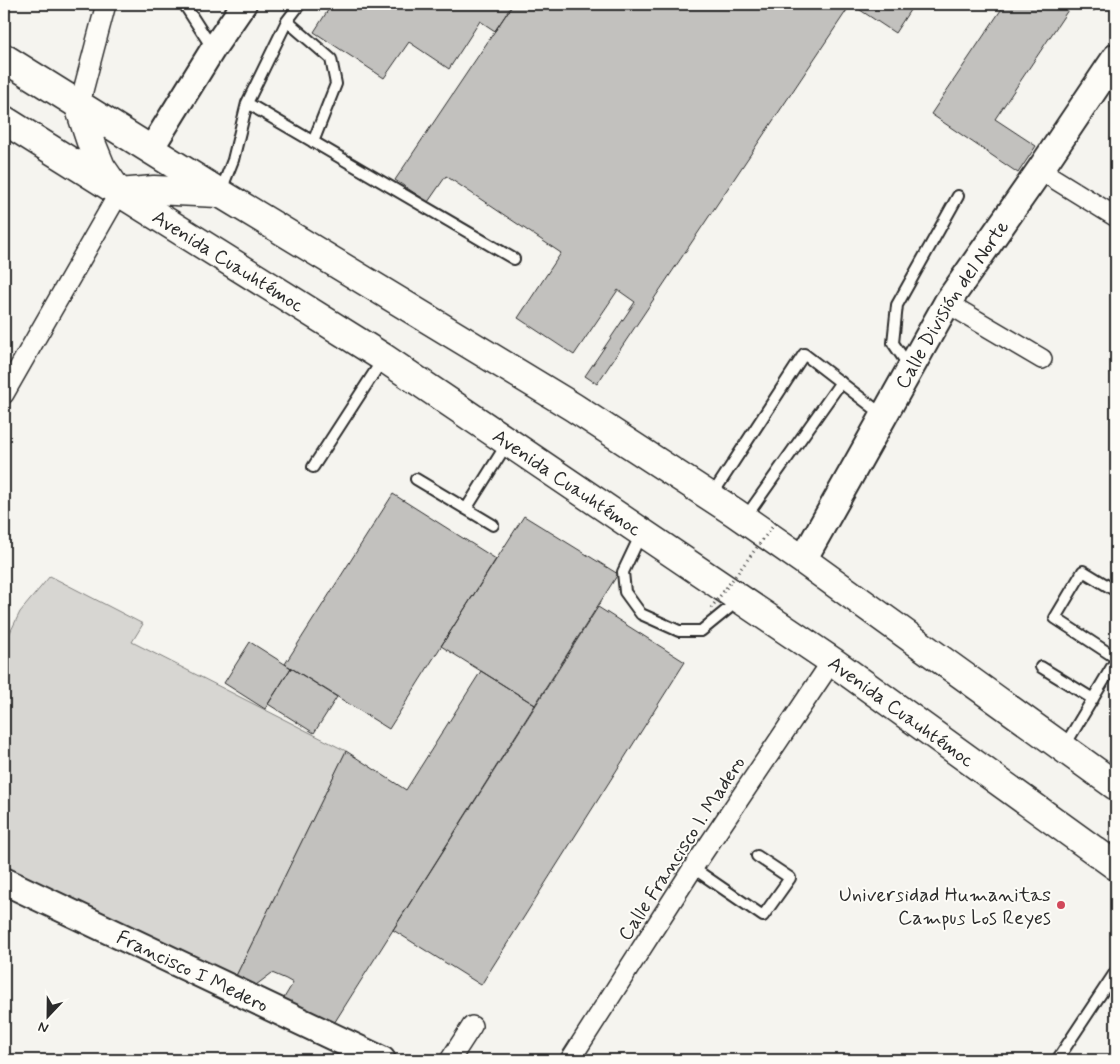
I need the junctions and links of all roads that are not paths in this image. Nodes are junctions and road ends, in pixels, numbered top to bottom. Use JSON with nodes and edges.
{"nodes":[{"id":1,"x":106,"y":4,"type":"edge"},
{"id":2,"x":184,"y":4,"type":"edge"},
{"id":3,"x":244,"y":4,"type":"edge"},
{"id":4,"x":300,"y":4,"type":"edge"},
{"id":5,"x":286,"y":21,"type":"junction"},
{"id":6,"x":213,"y":49,"type":"junction"},
{"id":7,"x":1116,"y":57,"type":"edge"},
{"id":8,"x":4,"y":58,"type":"edge"},
{"id":9,"x":248,"y":104,"type":"junction"},
{"id":10,"x":79,"y":106,"type":"junction"},
{"id":11,"x":4,"y":120,"type":"edge"},
{"id":12,"x":313,"y":142,"type":"junction"},
{"id":13,"x":151,"y":149,"type":"junction"},
{"id":14,"x":1040,"y":170,"type":"junction"},
{"id":15,"x":119,"y":193,"type":"junction"},
{"id":16,"x":220,"y":193,"type":"junction"},
{"id":17,"x":958,"y":196,"type":"dead end"},
{"id":18,"x":1116,"y":216,"type":"edge"},
{"id":19,"x":514,"y":259,"type":"dead end"},
{"id":20,"x":947,"y":303,"type":"junction"},
{"id":21,"x":384,"y":358,"type":"junction"},
{"id":22,"x":1042,"y":359,"type":"dead end"},
{"id":23,"x":913,"y":364,"type":"junction"},
{"id":24,"x":842,"y":382,"type":"junction"},
{"id":25,"x":4,"y":394,"type":"edge"},
{"id":26,"x":884,"y":415,"type":"junction"},
{"id":27,"x":508,"y":442,"type":"junction"},
{"id":28,"x":313,"y":467,"type":"dead end"},
{"id":29,"x":416,"y":479,"type":"dead end"},
{"id":30,"x":711,"y":498,"type":"junction"},
{"id":31,"x":466,"y":509,"type":"junction"},
{"id":32,"x":744,"y":519,"type":"junction"},
{"id":33,"x":493,"y":525,"type":"dead end"},
{"id":34,"x":642,"y":533,"type":"junction"},
{"id":35,"x":803,"y":560,"type":"junction"},
{"id":36,"x":1116,"y":591,"type":"edge"},
{"id":37,"x":740,"y":599,"type":"junction"},
{"id":38,"x":1116,"y":659,"type":"edge"},
{"id":39,"x":832,"y":661,"type":"junction"},
{"id":40,"x":1041,"y":668,"type":"dead end"},
{"id":41,"x":1093,"y":699,"type":"junction"},
{"id":42,"x":1064,"y":748,"type":"junction"},
{"id":43,"x":1116,"y":786,"type":"edge"},
{"id":44,"x":758,"y":856,"type":"dead end"},
{"id":45,"x":1116,"y":866,"type":"edge"},
{"id":46,"x":693,"y":868,"type":"junction"},
{"id":47,"x":4,"y":881,"type":"edge"},
{"id":48,"x":1116,"y":971,"type":"edge"},
{"id":49,"x":472,"y":1026,"type":"dead end"},
{"id":50,"x":382,"y":1060,"type":"edge"},
{"id":51,"x":450,"y":1060,"type":"edge"},
{"id":52,"x":570,"y":1060,"type":"edge"},
{"id":53,"x":1057,"y":1060,"type":"edge"}],
"edges":[{"from":1,"to":10,"type":"street"},
{"from":2,"to":6,"type":"lane"},
{"from":3,"to":6,"type":"street"},
{"from":4,"to":5,"type":"lane"},
{"from":5,"to":9,"type":"lane"},
{"from":5,"to":12,"type":"lane"},
{"from":6,"to":13,"type":"street"},
{"from":7,"to":14,"type":"main road","name":"Calle División del Norte"},
{"from":8,"to":10,"type":"main road"},
{"from":9,"to":12,"type":"lane"},
{"from":9,"to":16,"type":"lane"},
{"from":10,"to":13,"type":"main road"},
{"from":10,"to":15,"type":"main road"},
{"from":11,"to":15,"type":"main road","name":"Avenida Cuauhtémoc"},
{"from":12,"to":19,"type":"lane"},
{"from":13,"to":16,"type":"main road"},
{"from":14,"to":18,"type":"street"},
{"from":14,"to":20,"type":"main road","name":"Calle División del Norte"},
{"from":15,"to":16,"type":"main road"},
{"from":15,"to":21,"type":"main road","name":"Avenida Cuauhtémoc"},
{"from":15,"to":25,"type":"street"},
{"from":16,"to":30,"type":"main road"},
{"from":17,"to":23,"type":"lane"},
{"from":20,"to":22,"type":"street"},
{"from":20,"to":23,"type":"main road","name":"Calle División del Norte"},
{"from":21,"to":27,"type":"main road","name":"Avenida Cuauhtémoc"},
{"from":21,"to":28,"type":"lane"},
{"from":23,"to":26,"type":"main road","name":"Calle División del Norte"},
{"from":24,"to":26,"type":"lane"},
{"from":24,"to":30,"type":"lane"},
{"from":24,"to":32,"type":"lane"},
{"from":26,"to":35,"type":"main road","name":"Calle División del Norte"},
{"from":27,"to":31,"type":"lane"},
{"from":27,"to":34,"type":"main road","name":"Avenida Cuauhtémoc"},
{"from":29,"to":31,"type":"lane"},
{"from":30,"to":32,"type":"main road"},
{"from":31,"to":33,"type":"lane"},
{"from":32,"to":35,"type":"main road"},
{"from":34,"to":37,"type":"main road","name":"Avenida Cuauhtémoc"},
{"from":34,"to":37,"type":"lane"},
{"from":35,"to":42,"type":"main road"},
{"from":36,"to":38,"type":"lane"},
{"from":37,"to":39,"type":"main road","name":"Avenida Cuauhtémoc"},
{"from":38,"to":41,"type":"lane"},
{"from":39,"to":45,"type":"main road","name":"Avenida Cuauhtémoc"},
{"from":39,"to":46,"type":"street","name":"Calle Francisco I. Madero"},
{"from":40,"to":41,"type":"lane"},
{"from":41,"to":42,"type":"lane"},
{"from":42,"to":43,"type":"main road"},
{"from":44,"to":46,"type":"lane"},
{"from":46,"to":52,"type":"street","name":"Calle Francisco I. Madero"},
{"from":47,"to":50,"type":"main road","name":"Francisco I Medero"},
{"from":48,"to":53,"type":"lane"},
{"from":49,"to":51,"type":"street"}]}
